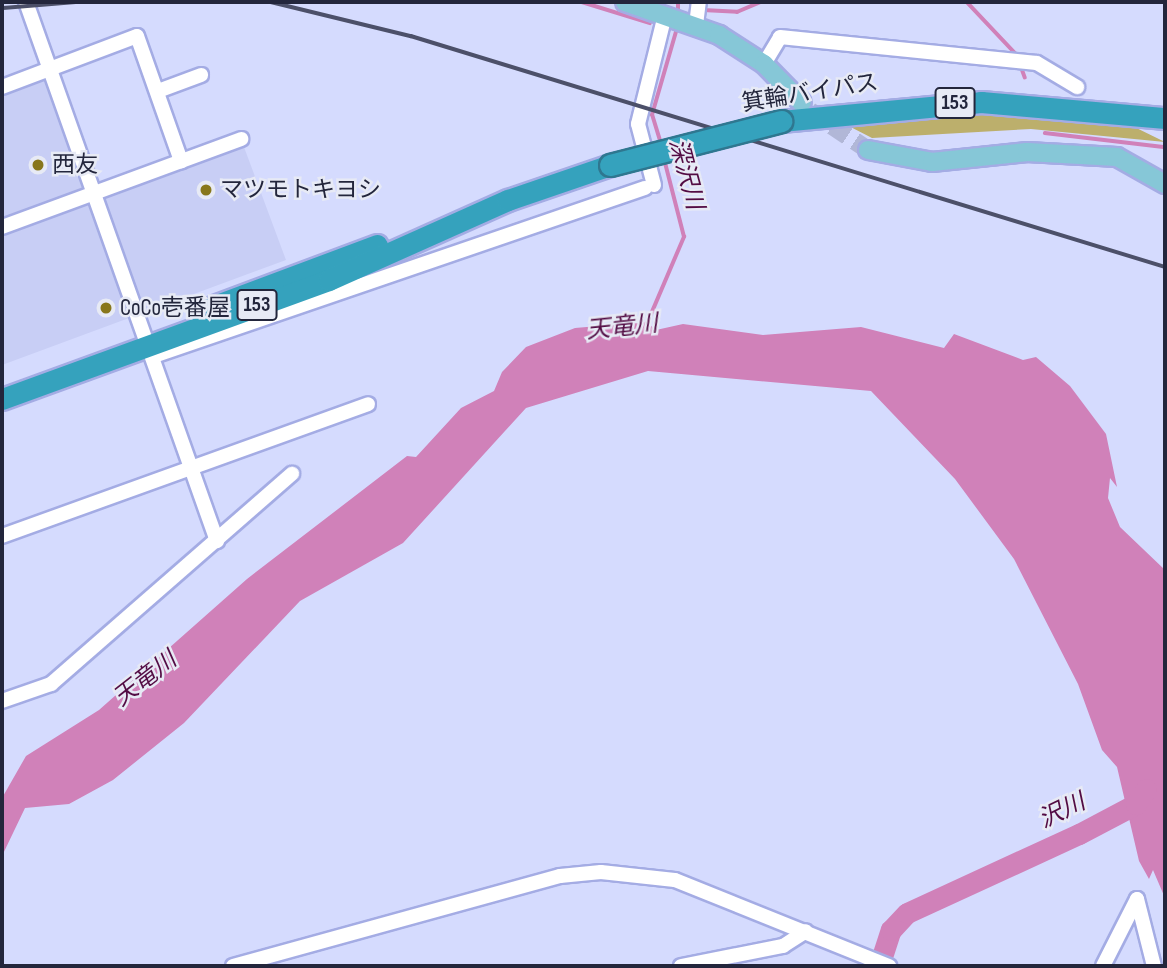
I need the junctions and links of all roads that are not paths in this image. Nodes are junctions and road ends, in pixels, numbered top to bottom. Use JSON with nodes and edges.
{"nodes":[{"id":1,"x":26,"y":2,"type":"edge"},
{"id":2,"x":625,"y":2,"type":"edge"},
{"id":3,"x":699,"y":2,"type":"edge"},
{"id":4,"x":668,"y":16,"type":"junction"},
{"id":5,"x":693,"y":24,"type":"junction"},
{"id":6,"x":764,"y":64,"type":"junction"},
{"id":7,"x":49,"y":70,"type":"junction"},
{"id":8,"x":201,"y":75,"type":"dead end"},
{"id":9,"x":2,"y":87,"type":"edge"},
{"id":10,"x":1077,"y":87,"type":"dead end"},
{"id":11,"x":158,"y":91,"type":"junction"},
{"id":12,"x":802,"y":103,"type":"tunnel mouth"},
{"id":13,"x":1130,"y":112,"type":"junction"},
{"id":14,"x":1165,"y":118,"type":"edge"},
{"id":15,"x":1165,"y":126,"type":"edge"},
{"id":16,"x":241,"y":139,"type":"dead end"},
{"id":17,"x":868,"y":150,"type":"tunnel mouth"},
{"id":18,"x":181,"y":161,"type":"junction"},
{"id":19,"x":1165,"y":184,"type":"edge"},
{"id":20,"x":96,"y":193,"type":"junction"},
{"id":21,"x":2,"y":227,"type":"edge"},
{"id":22,"x":151,"y":344,"type":"junction"},
{"id":23,"x":2,"y":384,"type":"edge"},
{"id":24,"x":2,"y":399,"type":"edge"},
{"id":25,"x":368,"y":404,"type":"dead end"},
{"id":26,"x":195,"y":466,"type":"junction"},
{"id":27,"x":292,"y":474,"type":"dead end"},
{"id":28,"x":2,"y":536,"type":"edge"},
{"id":29,"x":217,"y":541,"type":"junction"},
{"id":30,"x":2,"y":701,"type":"edge"},
{"id":31,"x":806,"y":932,"type":"junction"},
{"id":32,"x":233,"y":966,"type":"edge"},
{"id":33,"x":681,"y":966,"type":"edge"},
{"id":34,"x":889,"y":966,"type":"edge"},
{"id":35,"x":1103,"y":966,"type":"edge"},
{"id":36,"x":1154,"y":966,"type":"edge"}],
"edges":[{"from":1,"to":7,"type":"street"},
{"from":2,"to":4,"type":"main road"},
{"from":3,"to":5,"type":"street"},
{"from":4,"to":5,"type":"main road"},
{"from":4,"to":22,"type":"street"},
{"from":5,"to":6,"type":"main road"},
{"from":6,"to":10,"type":"street"},
{"from":6,"to":12,"type":"main road"},
{"from":7,"to":9,"type":"street"},
{"from":7,"to":11,"type":"street"},
{"from":7,"to":20,"type":"street"},
{"from":8,"to":11,"type":"street"},
{"from":11,"to":18,"type":"street"},
{"from":13,"to":14,"type":"highway","name":"箕輪バイパス","number":"153"},
{"from":13,"to":15,"type":"highway","name":"箕輪バイパス","number":"153"},
{"from":13,"to":22,"type":"highway","name":"箕輪バイパス","number":"153","bridge":true},
{"from":16,"to":18,"type":"street"},
{"from":17,"to":19,"type":"main road"},
{"from":18,"to":20,"type":"street"},
{"from":20,"to":21,"type":"street"},
{"from":20,"to":22,"type":"street"},
{"from":22,"to":23,"type":"highway","name":"箕輪バイパス","number":"153"},
{"from":22,"to":24,"type":"highway","name":"箕輪バイパス","number":"153"},
{"from":22,"to":26,"type":"street"},
{"from":25,"to":26,"type":"street"},
{"from":26,"to":28,"type":"street"},
{"from":26,"to":29,"type":"street"},
{"from":27,"to":29,"type":"street"},
{"from":29,"to":30,"type":"street"},
{"from":31,"to":32,"type":"street"},
{"from":31,"to":33,"type":"street"},
{"from":31,"to":34,"type":"street"},
{"from":35,"to":36,"type":"street"}]}
